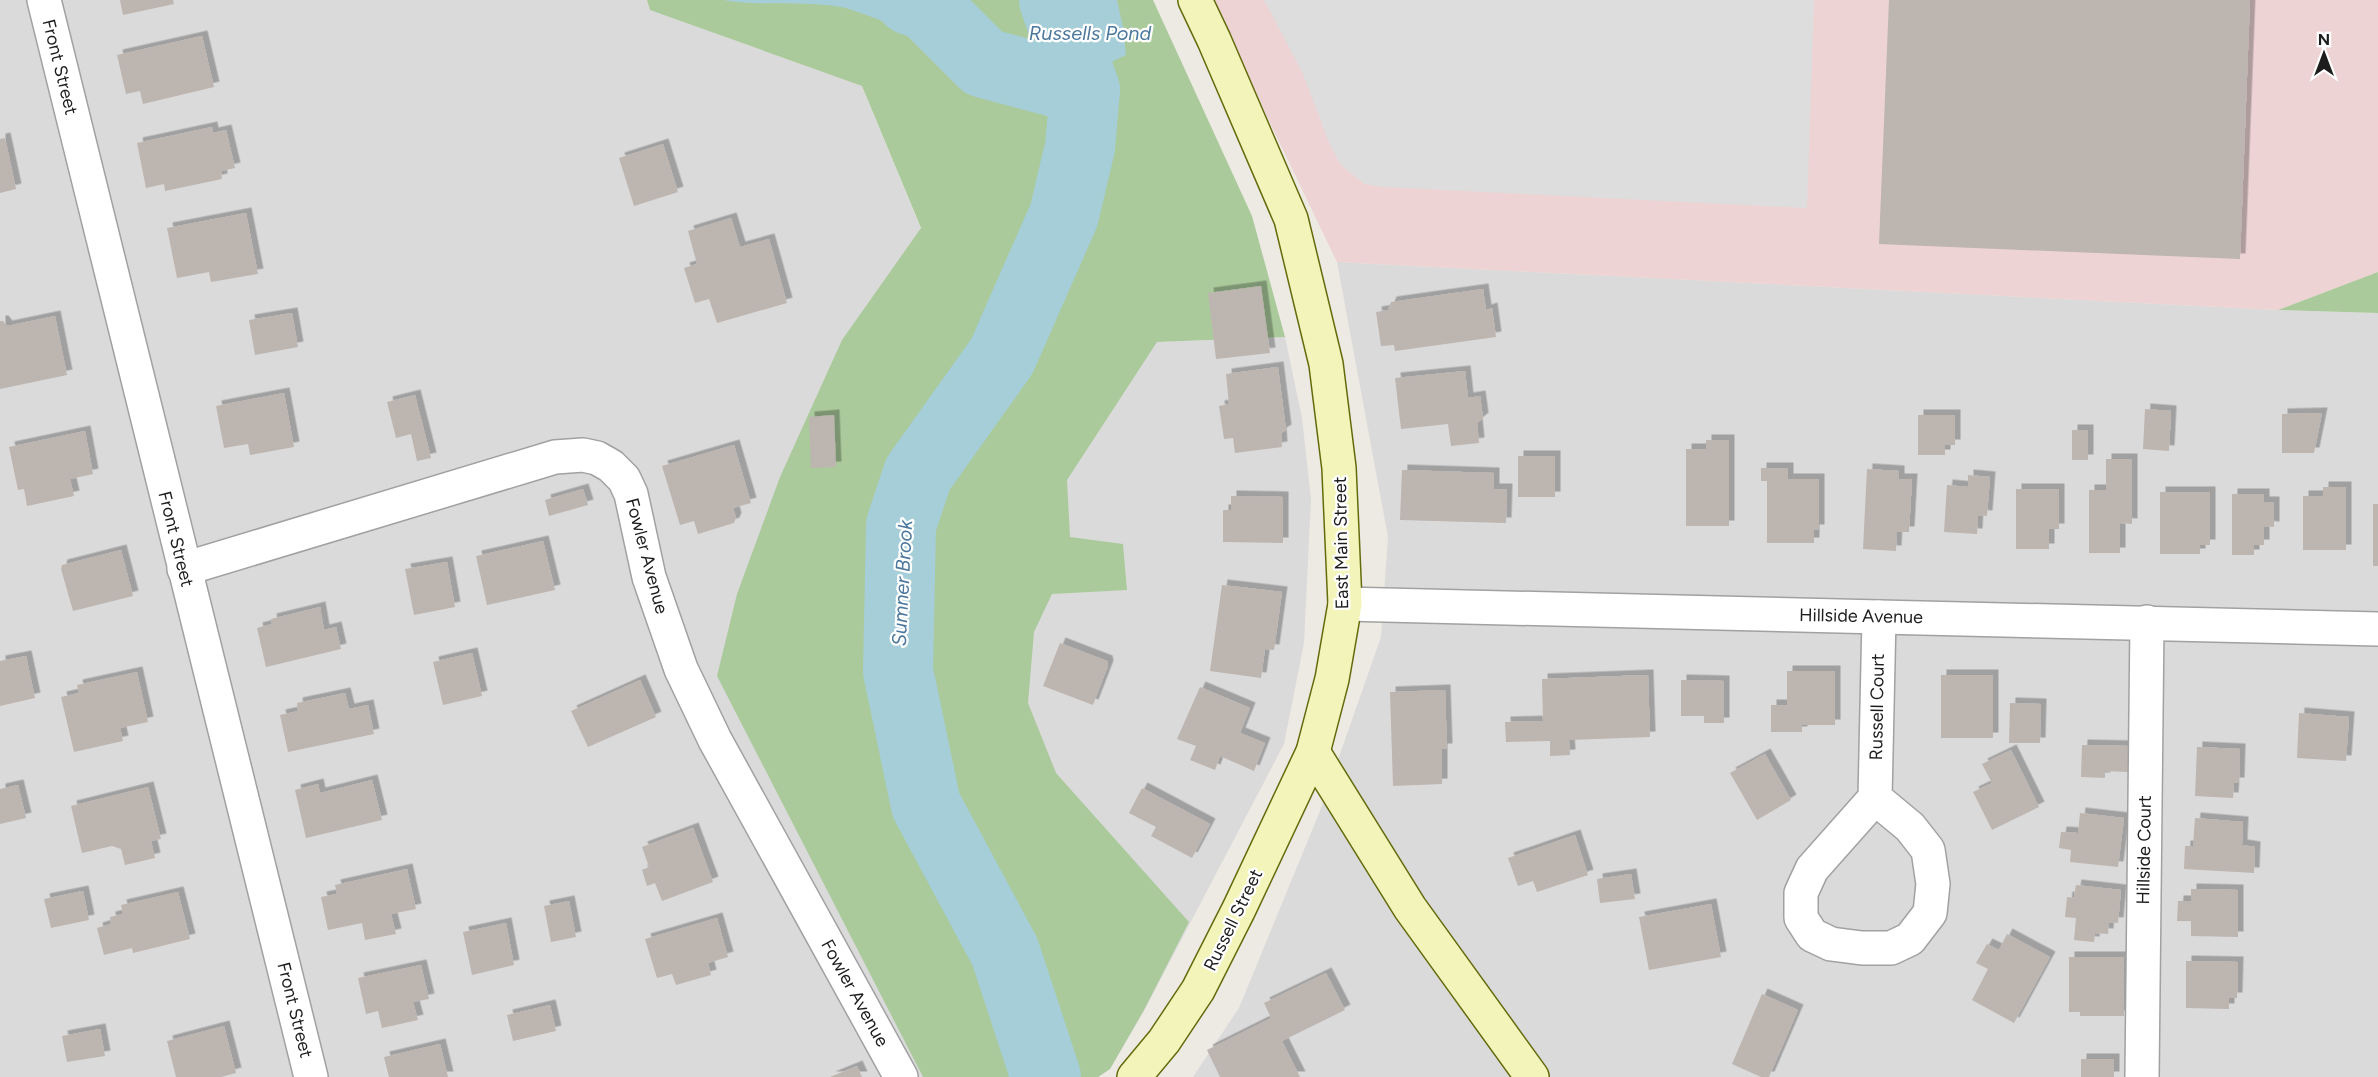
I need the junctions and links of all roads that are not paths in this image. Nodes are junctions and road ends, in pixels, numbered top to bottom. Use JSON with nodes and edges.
{"nodes":[{"id":1,"x":44,"y":0,"type":"edge"},
{"id":2,"x":1194,"y":0,"type":"edge"},
{"id":3,"x":184,"y":569,"type":"junction"},
{"id":4,"x":1345,"y":603,"type":"junction"},
{"id":5,"x":1879,"y":617,"type":"junction"},
{"id":6,"x":2147,"y":622,"type":"junction"},
{"id":7,"x":2378,"y":629,"type":"edge"},
{"id":8,"x":1313,"y":752,"type":"junction"},
{"id":9,"x":1875,"y":798,"type":"junction"},
{"id":10,"x":311,"y":1077,"type":"edge"},
{"id":11,"x":901,"y":1077,"type":"edge"},
{"id":12,"x":1134,"y":1077,"type":"edge"},
{"id":13,"x":1532,"y":1077,"type":"edge"},
{"id":14,"x":2142,"y":1077,"type":"edge"}],
"edges":[{"from":1,"to":3,"type":"street","name":"Front Street"},
{"from":2,"to":4,"type":"main road","name":"East Main Street"},
{"from":3,"to":10,"type":"street","name":"Front Street"},
{"from":3,"to":11,"type":"street","name":"Fowler Avenue"},
{"from":4,"to":5,"type":"street","name":"Hillside Avenue"},
{"from":4,"to":8,"type":"main road","name":"East Main Street"},
{"from":5,"to":6,"type":"street","name":"Hillside Avenue"},
{"from":5,"to":9,"type":"street","name":"Russell Court"},
{"from":6,"to":7,"type":"street","name":"Hillside Avenue"},
{"from":6,"to":14,"type":"street","name":"Hillside Court"},
{"from":8,"to":12,"type":"main road","name":"Russell Street"},
{"from":8,"to":13,"type":"main road"},
{"from":9,"to":9,"type":"street"}]}
